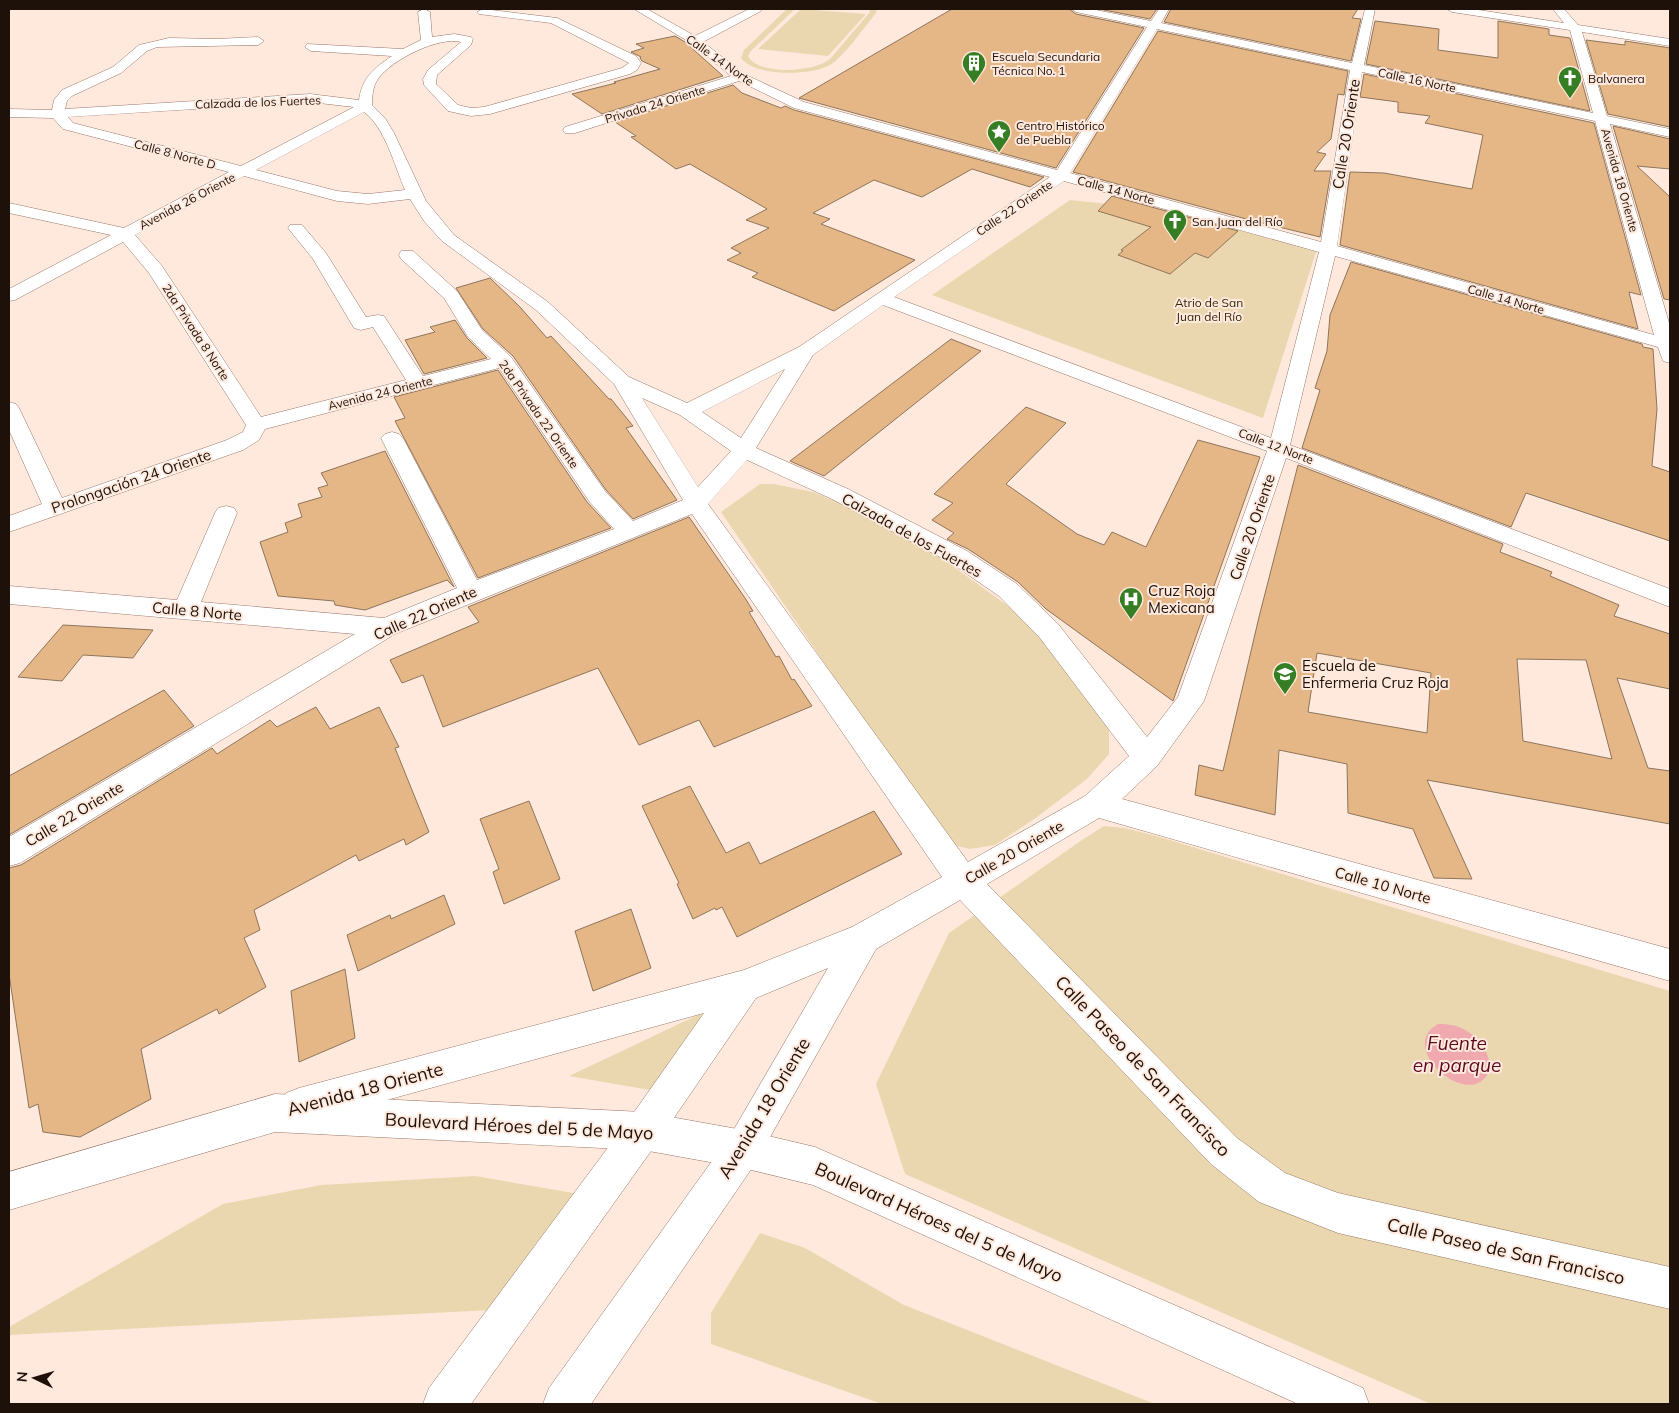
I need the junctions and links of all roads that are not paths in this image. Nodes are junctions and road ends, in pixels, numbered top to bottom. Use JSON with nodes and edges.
{"nodes":[{"id":1,"x":639,"y":9,"type":"edge"},
{"id":2,"x":757,"y":9,"type":"edge"},
{"id":3,"x":1076,"y":9,"type":"edge"},
{"id":4,"x":1164,"y":9,"type":"edge"},
{"id":5,"x":1370,"y":9,"type":"edge"},
{"id":6,"x":1452,"y":9,"type":"edge"},
{"id":7,"x":1558,"y":9,"type":"edge"},
{"id":8,"x":424,"y":12,"type":"dead end"},
{"id":9,"x":483,"y":12,"type":"dead end"},
{"id":10,"x":1154,"y":25,"type":"junction"},
{"id":11,"x":1575,"y":28,"type":"junction"},
{"id":12,"x":258,"y":41,"type":"dead end"},
{"id":13,"x":427,"y":41,"type":"junction"},
{"id":14,"x":695,"y":42,"type":"junction"},
{"id":15,"x":1670,"y":42,"type":"edge"},
{"id":16,"x":311,"y":47,"type":"dead end"},
{"id":17,"x":407,"y":53,"type":"junction"},
{"id":18,"x":1357,"y":67,"type":"junction"},
{"id":19,"x":740,"y":78,"type":"junction"},
{"id":20,"x":365,"y":106,"type":"junction"},
{"id":21,"x":9,"y":113,"type":"edge"},
{"id":22,"x":57,"y":114,"type":"junction"},
{"id":23,"x":1602,"y":119,"type":"junction"},
{"id":24,"x":570,"y":130,"type":"dead end"},
{"id":25,"x":1670,"y":133,"type":"edge"},
{"id":26,"x":242,"y":172,"type":"junction"},
{"id":27,"x":1061,"y":176,"type":"junction"},
{"id":28,"x":415,"y":194,"type":"junction"},
{"id":29,"x":9,"y":208,"type":"edge"},
{"id":30,"x":296,"y":228,"type":"dead end"},
{"id":31,"x":124,"y":233,"type":"junction"},
{"id":32,"x":1328,"y":250,"type":"junction"},
{"id":33,"x":407,"y":255,"type":"dead end"},
{"id":34,"x":9,"y":296,"type":"edge"},
{"id":35,"x":881,"y":298,"type":"junction"},
{"id":36,"x":1669,"y":349,"type":"edge"},
{"id":37,"x":806,"y":351,"type":"junction"},
{"id":38,"x":504,"y":361,"type":"junction"},
{"id":39,"x":622,"y":381,"type":"junction"},
{"id":40,"x":418,"y":384,"type":"junction"},
{"id":41,"x":9,"y":408,"type":"edge"},
{"id":42,"x":687,"y":411,"type":"junction"},
{"id":43,"x":254,"y":431,"type":"junction"},
{"id":44,"x":392,"y":438,"type":"dead end"},
{"id":45,"x":1279,"y":448,"type":"junction"},
{"id":46,"x":744,"y":450,"type":"junction"},
{"id":47,"x":696,"y":503,"type":"junction"},
{"id":48,"x":55,"y":508,"type":"junction"},
{"id":49,"x":226,"y":513,"type":"dead end"},
{"id":50,"x":9,"y":524,"type":"edge"},
{"id":51,"x":629,"y":531,"type":"junction"},
{"id":52,"x":470,"y":592,"type":"junction"},
{"id":53,"x":9,"y":595,"type":"edge"},
{"id":54,"x":1670,"y":598,"type":"edge"},
{"id":55,"x":186,"y":610,"type":"junction"},
{"id":56,"x":386,"y":627,"type":"junction"},
{"id":57,"x":1147,"y":758,"type":"junction"},
{"id":58,"x":1096,"y":805,"type":"junction"},
{"id":59,"x":9,"y":853,"type":"edge"},
{"id":60,"x":963,"y":881,"type":"junction"},
{"id":61,"x":864,"y":938,"type":"junction"},
{"id":62,"x":1670,"y":966,"type":"edge"},
{"id":63,"x":744,"y":986,"type":"junction"},
{"id":64,"x":275,"y":1113,"type":"junction"},
{"id":65,"x":642,"y":1131,"type":"junction"},
{"id":66,"x":744,"y":1149,"type":"junction"},
{"id":67,"x":9,"y":1191,"type":"edge"},
{"id":68,"x":1670,"y":1288,"type":"edge"},
{"id":69,"x":445,"y":1404,"type":"edge"},
{"id":70,"x":565,"y":1404,"type":"edge"},
{"id":71,"x":1347,"y":1404,"type":"edge"}],
"edges":[{"from":1,"to":14,"type":"street","name":"Calle 14 Norte"},
{"from":2,"to":14,"type":"street"},
{"from":3,"to":10,"type":"street","name":"Calle 16 Norte"},
{"from":4,"to":10,"type":"street","name":"Calle 22 Oriente"},
{"from":5,"to":18,"type":"street","name":"Calle 20 Oriente"},
{"from":6,"to":11,"type":"street"},
{"from":7,"to":11,"type":"street","name":"Avenida 18 Oriente"},
{"from":8,"to":13,"type":"street"},
{"from":9,"to":13,"type":"street"},
{"from":10,"to":18,"type":"street","name":"Calle 16 Norte"},
{"from":10,"to":27,"type":"street","name":"Calle 22 Oriente"},
{"from":11,"to":15,"type":"street"},
{"from":11,"to":23,"type":"street","name":"Avenida 18 Oriente"},
{"from":12,"to":22,"type":"street"},
{"from":13,"to":17,"type":"street"},
{"from":14,"to":19,"type":"street","name":"Calle 14 Norte"},
{"from":16,"to":17,"type":"street"},
{"from":17,"to":20,"type":"street"},
{"from":18,"to":23,"type":"street","name":"Calle 16 Norte"},
{"from":18,"to":32,"type":"street","name":"Calle 20 Oriente"},
{"from":19,"to":24,"type":"street","name":"Privada 24 Oriente"},
{"from":19,"to":27,"type":"street","name":"Calle 14 Norte"},
{"from":20,"to":22,"type":"street","name":"Calzada de los Fuertes"},
{"from":20,"to":26,"type":"street","name":"Avenida 26 Oriente"},
{"from":20,"to":28,"type":"street","name":"Calzada de los Fuertes"},
{"from":21,"to":22,"type":"street","name":"Calzada de los Fuertes"},
{"from":22,"to":26,"type":"street","name":"Calle 8 Norte D"},
{"from":23,"to":25,"type":"street","name":"Calle 16 Norte"},
{"from":23,"to":36,"type":"street","name":"Avenida 18 Oriente"},
{"from":26,"to":28,"type":"street","name":"Calle 8 Norte D"},
{"from":26,"to":31,"type":"street","name":"Avenida 26 Oriente"},
{"from":27,"to":32,"type":"street","name":"Calle 14 Norte"},
{"from":27,"to":35,"type":"street","name":"Calle 22 Oriente"},
{"from":28,"to":39,"type":"street","name":"Calzada de los Fuertes"},
{"from":29,"to":31,"type":"street"},
{"from":30,"to":40,"type":"street"},
{"from":31,"to":34,"type":"street","name":"Avenida 26 Oriente"},
{"from":31,"to":43,"type":"street","name":"2da Privada 8 Norte"},
{"from":32,"to":36,"type":"street","name":"Calle 14 Norte"},
{"from":32,"to":45,"type":"street","name":"Calle 20 Oriente"},
{"from":33,"to":38,"type":"street","name":"2da Privada 22 Oriente"},
{"from":35,"to":37,"type":"street","name":"Calle 22 Oriente"},
{"from":35,"to":45,"type":"street","name":"Calle 12 Norte"},
{"from":37,"to":42,"type":"street","name":"Calle 22 Oriente"},
{"from":37,"to":46,"type":"street","name":"Calle 22 Oriente"},
{"from":38,"to":40,"type":"street","name":"Avenida 24 Oriente"},
{"from":38,"to":51,"type":"street","name":"2da Privada 22 Oriente"},
{"from":39,"to":42,"type":"street","name":"Calzada de los Fuertes"},
{"from":39,"to":47,"type":"street","name":"Calzada de los Fuertes"},
{"from":40,"to":43,"type":"street","name":"Avenida 24 Oriente"},
{"from":41,"to":48,"type":"street"},
{"from":42,"to":46,"type":"street","name":"Calzada de los Fuertes"},
{"from":43,"to":48,"type":"street","name":"Prolongación 24 Oriente"},
{"from":44,"to":52,"type":"street"},
{"from":45,"to":54,"type":"street","name":"Calle 12 Norte"},
{"from":45,"to":57,"type":"street","name":"Calle 20 Oriente"},
{"from":46,"to":47,"type":"street","name":"Calle 22 Oriente"},
{"from":46,"to":57,"type":"street","name":"Calzada de los Fuertes"},
{"from":47,"to":51,"type":"street","name":"Calle 22 Oriente"},
{"from":47,"to":60,"type":"street","name":"Calzada de los Fuertes"},
{"from":48,"to":50,"type":"street","name":"Prolongación 24 Oriente"},
{"from":49,"to":55,"type":"street"},
{"from":51,"to":52,"type":"street","name":"Calle 22 Oriente"},
{"from":52,"to":56,"type":"street","name":"Calle 22 Oriente"},
{"from":53,"to":55,"type":"street","name":"Calle 8 Norte"},
{"from":55,"to":56,"type":"street","name":"Calle 8 Norte"},
{"from":56,"to":59,"type":"street","name":"Calle 22 Oriente"},
{"from":57,"to":58,"type":"street","name":"Calle 20 Oriente"},
{"from":58,"to":60,"type":"street","name":"Calle 20 Oriente"},
{"from":58,"to":62,"type":"street","name":"Calle 10 Norte"},
{"from":60,"to":61,"type":"street","name":"Calle 20 Oriente"},
{"from":60,"to":68,"type":"street","name":"Calle Paseo de San Francisco"},
{"from":61,"to":63,"type":"street","name":"Avenida 18 Oriente"},
{"from":61,"to":66,"type":"street","name":"Avenida 18 Oriente"},
{"from":63,"to":64,"type":"street","name":"Avenida 18 Oriente"},
{"from":63,"to":65,"type":"street"},
{"from":64,"to":65,"type":"street","name":"Boulevard Héroes del 5 de Mayo"},
{"from":64,"to":67,"type":"street","name":"Boulevard Héroes del 5 de Mayo"},
{"from":65,"to":66,"type":"street","name":"Boulevard Héroes del 5 de Mayo"},
{"from":65,"to":69,"type":"street"},
{"from":66,"to":70,"type":"street","name":"Avenida 18 Oriente"},
{"from":66,"to":71,"type":"street","name":"Boulevard Héroes del 5 de Mayo"}]}
